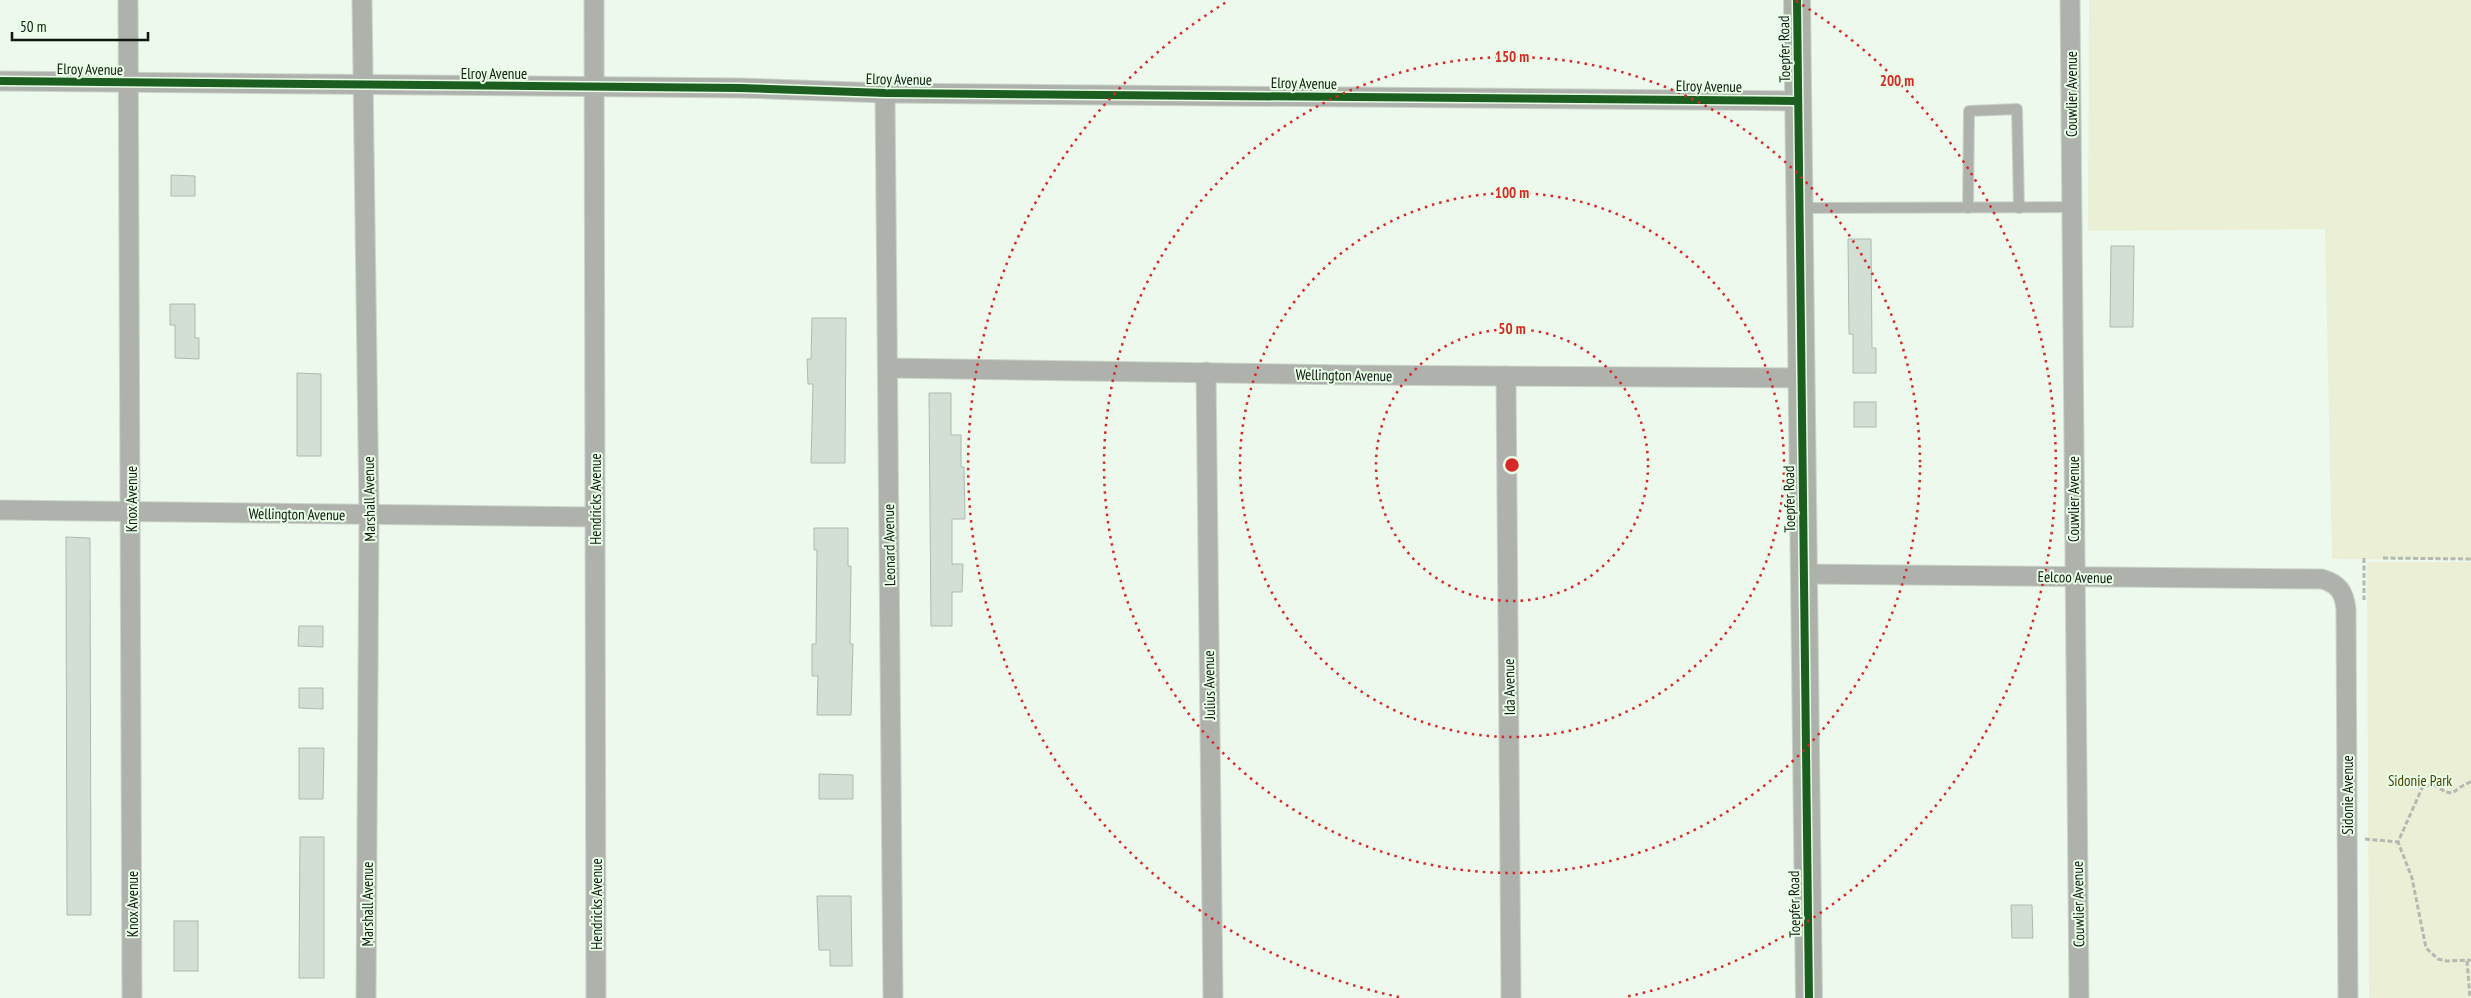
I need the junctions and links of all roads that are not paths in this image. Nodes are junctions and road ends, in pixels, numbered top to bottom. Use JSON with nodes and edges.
{"nodes":[{"id":1,"x":128,"y":0,"type":"edge"},
{"id":2,"x":362,"y":0,"type":"edge"},
{"id":3,"x":594,"y":0,"type":"edge"},
{"id":4,"x":1797,"y":0,"type":"edge"},
{"id":5,"x":2070,"y":0,"type":"edge"},
{"id":6,"x":0,"y":81,"type":"edge"},
{"id":7,"x":127,"y":83,"type":"junction"},
{"id":8,"x":362,"y":86,"type":"junction"},
{"id":9,"x":594,"y":87,"type":"junction"},
{"id":10,"x":885,"y":93,"type":"junction"},
{"id":11,"x":1798,"y":101,"type":"junction"},
{"id":12,"x":2071,"y":207,"type":"junction"},
{"id":13,"x":1800,"y":208,"type":"junction"},
{"id":14,"x":1968,"y":208,"type":"junction"},
{"id":15,"x":2019,"y":208,"type":"junction"},
{"id":16,"x":888,"y":368,"type":"junction"},
{"id":17,"x":1206,"y":372,"type":"junction"},
{"id":18,"x":1506,"y":376,"type":"junction"},
{"id":19,"x":1801,"y":378,"type":"junction"},
{"id":20,"x":0,"y":510,"type":"edge"},
{"id":21,"x":131,"y":512,"type":"junction"},
{"id":22,"x":370,"y":515,"type":"junction"},
{"id":23,"x":595,"y":517,"type":"junction"},
{"id":24,"x":1804,"y":574,"type":"junction"},
{"id":25,"x":2074,"y":578,"type":"junction"},
{"id":26,"x":2343,"y":592,"type":"joint"},
{"id":27,"x":132,"y":998,"type":"edge"},
{"id":28,"x":366,"y":998,"type":"edge"},
{"id":29,"x":596,"y":998,"type":"edge"},
{"id":30,"x":893,"y":998,"type":"edge"},
{"id":31,"x":1213,"y":998,"type":"edge"},
{"id":32,"x":1511,"y":998,"type":"edge"},
{"id":33,"x":1809,"y":998,"type":"edge"},
{"id":34,"x":2079,"y":998,"type":"edge"},
{"id":35,"x":2348,"y":998,"type":"edge"}],
"edges":[{"from":1,"to":7,"type":"street","name":"Knox Avenue"},
{"from":2,"to":8,"type":"street","name":"Marshall Avenue"},
{"from":3,"to":9,"type":"street","name":"Hendricks Avenue"},
{"from":4,"to":11,"type":"street","name":"Toepfer Road"},
{"from":5,"to":12,"type":"street","name":"Couwlier Avenue"},
{"from":6,"to":7,"type":"street","name":"Elroy Avenue"},
{"from":7,"to":8,"type":"street","name":"Elroy Avenue"},
{"from":7,"to":21,"type":"street","name":"Knox Avenue"},
{"from":8,"to":9,"type":"street","name":"Elroy Avenue"},
{"from":8,"to":22,"type":"street","name":"Marshall Avenue"},
{"from":9,"to":10,"type":"street","name":"Elroy Avenue"},
{"from":9,"to":23,"type":"street","name":"Hendricks Avenue"},
{"from":10,"to":11,"type":"street","name":"Elroy Avenue"},
{"from":10,"to":16,"type":"street","name":"Leonard Avenue"},
{"from":11,"to":13,"type":"street","name":"Toepfer Road"},
{"from":12,"to":15,"type":"lane"},
{"from":12,"to":25,"type":"street","name":"Couwlier Avenue"},
{"from":13,"to":14,"type":"lane"},
{"from":13,"to":19,"type":"street","name":"Toepfer Road"},
{"from":14,"to":15,"type":"lane"},
{"from":14,"to":15,"type":"lane"},
{"from":16,"to":17,"type":"street","name":"Wellington Avenue"},
{"from":16,"to":30,"type":"street","name":"Leonard Avenue"},
{"from":17,"to":18,"type":"street","name":"Wellington Avenue"},
{"from":17,"to":31,"type":"street","name":"Julius Avenue"},
{"from":18,"to":19,"type":"street","name":"Wellington Avenue"},
{"from":18,"to":32,"type":"street","name":"Ida Avenue"},
{"from":19,"to":24,"type":"street","name":"Toepfer Road"},
{"from":20,"to":21,"type":"street","name":"Wellington Avenue"},
{"from":21,"to":22,"type":"street","name":"Wellington Avenue"},
{"from":21,"to":27,"type":"street","name":"Knox Avenue"},
{"from":22,"to":23,"type":"street","name":"Wellington Avenue"},
{"from":22,"to":28,"type":"street","name":"Marshall Avenue"},
{"from":23,"to":29,"type":"street","name":"Hendricks Avenue"},
{"from":24,"to":25,"type":"street","name":"Eelcoo Avenue"},
{"from":24,"to":33,"type":"street","name":"Toepfer Road"},
{"from":25,"to":26,"type":"street","name":"Eelcoo Avenue"},
{"from":25,"to":34,"type":"street","name":"Couwlier Avenue"},
{"from":26,"to":35,"type":"street","name":"Sidonie Avenue"}]}
